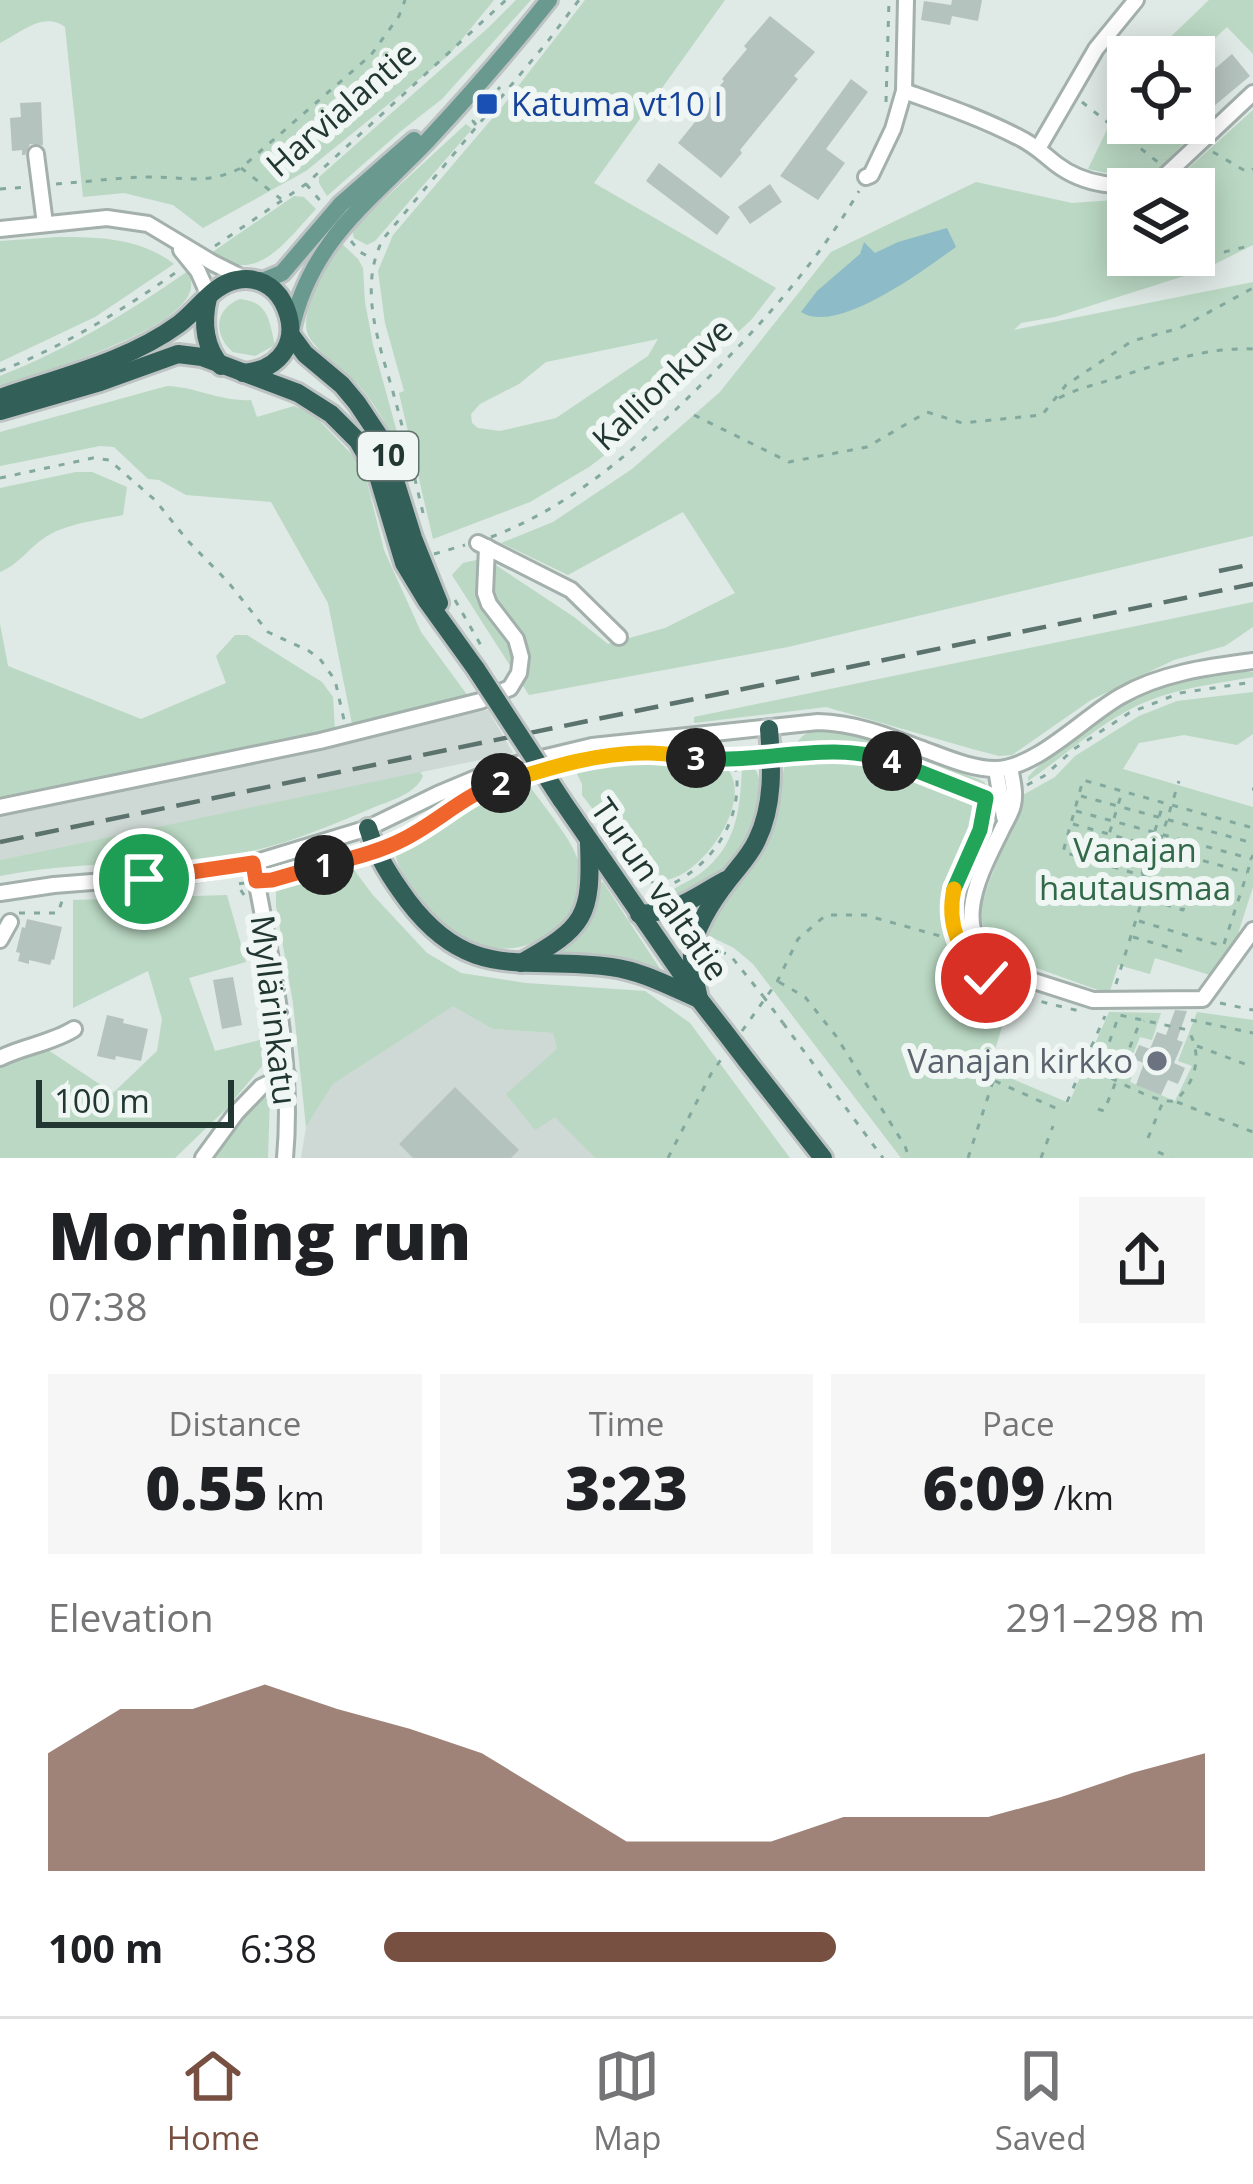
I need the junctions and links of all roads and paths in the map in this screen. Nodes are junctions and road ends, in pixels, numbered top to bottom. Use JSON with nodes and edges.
{"nodes":[{"id":1,"x":405,"y":0,"type":"edge"},
{"id":2,"x":506,"y":0,"type":"edge"},
{"id":3,"x":549,"y":0,"type":"edge"},
{"id":4,"x":578,"y":0,"type":"edge"},
{"id":5,"x":889,"y":0,"type":"edge"},
{"id":6,"x":906,"y":0,"type":"edge"},
{"id":7,"x":1136,"y":0,"type":"edge"},
{"id":8,"x":478,"y":84,"type":"junction"},
{"id":9,"x":500,"y":87,"type":"dead end"},
{"id":10,"x":904,"y":91,"type":"junction"},
{"id":11,"x":1070,"y":92,"type":"junction"},
{"id":12,"x":1253,"y":93,"type":"edge"},
{"id":13,"x":886,"y":103,"type":"dead end"},
{"id":14,"x":477,"y":126,"type":"junction"},
{"id":15,"x":1215,"y":128,"type":"edge"},
{"id":16,"x":1198,"y":144,"type":"edge"},
{"id":17,"x":1203,"y":144,"type":"edge"},
{"id":18,"x":1039,"y":147,"type":"junction"},
{"id":19,"x":36,"y":154,"type":"dead end"},
{"id":20,"x":241,"y":167,"type":"junction"},
{"id":21,"x":1165,"y":168,"type":"edge"},
{"id":22,"x":1174,"y":168,"type":"edge"},
{"id":23,"x":1253,"y":170,"type":"edge"},
{"id":24,"x":866,"y":178,"type":"joint"},
{"id":25,"x":306,"y":184,"type":"junction"},
{"id":26,"x":39,"y":185,"type":"junction"},
{"id":27,"x":1107,"y":185,"type":"edge"},
{"id":28,"x":0,"y":189,"type":"edge"},
{"id":29,"x":282,"y":200,"type":"junction"},
{"id":30,"x":324,"y":206,"type":"dead end"},
{"id":31,"x":45,"y":224,"type":"junction"},
{"id":32,"x":0,"y":229,"type":"edge"},
{"id":33,"x":346,"y":236,"type":"dead end"},
{"id":34,"x":170,"y":237,"type":"junction"},
{"id":35,"x":1253,"y":244,"type":"edge"},
{"id":36,"x":1215,"y":251,"type":"edge"},
{"id":37,"x":207,"y":252,"type":"dead end"},
{"id":38,"x":373,"y":259,"type":"junction"},
{"id":39,"x":184,"y":267,"type":"dead end"},
{"id":40,"x":249,"y":279,"type":"junction"},
{"id":41,"x":1253,"y":288,"type":"edge"},
{"id":42,"x":209,"y":297,"type":"junction"},
{"id":43,"x":291,"y":333,"type":"junction"},
{"id":44,"x":1253,"y":349,"type":"edge"},
{"id":45,"x":222,"y":367,"type":"junction"},
{"id":46,"x":0,"y":370,"type":"edge"},
{"id":47,"x":243,"y":374,"type":"junction"},
{"id":48,"x":0,"y":398,"type":"edge"},
{"id":49,"x":1054,"y":400,"type":"junction"},
{"id":50,"x":0,"y":411,"type":"edge"},
{"id":51,"x":694,"y":415,"type":"dead end"},
{"id":52,"x":0,"y":478,"type":"edge"},
{"id":53,"x":422,"y":512,"type":"dead end"},
{"id":54,"x":482,"y":545,"type":"junction"},
{"id":55,"x":433,"y":556,"type":"dead end"},
{"id":56,"x":452,"y":596,"type":"dead end"},
{"id":57,"x":619,"y":637,"type":"dead end"},
{"id":58,"x":460,"y":644,"type":"junction"},
{"id":59,"x":1253,"y":661,"type":"edge"},
{"id":60,"x":483,"y":665,"type":"junction"},
{"id":61,"x":1253,"y":682,"type":"edge"},
{"id":62,"x":769,"y":729,"type":"junction"},
{"id":63,"x":347,"y":734,"type":"junction"},
{"id":64,"x":650,"y":753,"type":"dead end"},
{"id":65,"x":771,"y":757,"type":"junction"},
{"id":66,"x":734,"y":760,"type":"junction"},
{"id":67,"x":1003,"y":768,"type":"junction"},
{"id":68,"x":1179,"y":781,"type":"dead end"},
{"id":69,"x":481,"y":789,"type":"dead end"},
{"id":70,"x":1014,"y":790,"type":"junction"},
{"id":71,"x":1122,"y":792,"type":"junction"},
{"id":72,"x":1079,"y":796,"type":"junction"},
{"id":73,"x":1163,"y":804,"type":"junction"},
{"id":74,"x":1118,"y":806,"type":"junction"},
{"id":75,"x":1171,"y":806,"type":"junction"},
{"id":76,"x":0,"y":807,"type":"edge"},
{"id":77,"x":1075,"y":810,"type":"junction"},
{"id":78,"x":1159,"y":818,"type":"junction"},
{"id":79,"x":1167,"y":820,"type":"junction"},
{"id":80,"x":1113,"y":821,"type":"junction"},
{"id":81,"x":1071,"y":824,"type":"junction"},
{"id":82,"x":1003,"y":826,"type":"junction"},
{"id":83,"x":368,"y":828,"type":"junction"},
{"id":84,"x":1253,"y":828,"type":"edge"},
{"id":85,"x":1154,"y":832,"type":"junction"},
{"id":86,"x":1162,"y":834,"type":"junction"},
{"id":87,"x":596,"y":835,"type":"junction"},
{"id":88,"x":1109,"y":835,"type":"junction"},
{"id":89,"x":1067,"y":838,"type":"junction"},
{"id":90,"x":1253,"y":843,"type":"edge"},
{"id":91,"x":1150,"y":846,"type":"junction"},
{"id":92,"x":1105,"y":848,"type":"junction"},
{"id":93,"x":1158,"y":848,"type":"junction"},
{"id":94,"x":375,"y":851,"type":"junction"},
{"id":95,"x":1252,"y":857,"type":"edge"},
{"id":96,"x":1146,"y":860,"type":"junction"},
{"id":97,"x":1154,"y":862,"type":"junction"},
{"id":98,"x":253,"y":863,"type":"junction"},
{"id":99,"x":1100,"y":863,"type":"junction"},
{"id":100,"x":1247,"y":873,"type":"junction"},
{"id":101,"x":1141,"y":875,"type":"junction"},
{"id":102,"x":730,"y":877,"type":"junction"},
{"id":103,"x":1149,"y":878,"type":"junction"},
{"id":104,"x":256,"y":881,"type":"junction"},
{"id":105,"x":1155,"y":884,"type":"dead end"},
{"id":106,"x":1145,"y":890,"type":"junction"},
{"id":107,"x":0,"y":893,"type":"edge"},
{"id":108,"x":64,"y":898,"type":"dead end"},
{"id":109,"x":246,"y":898,"type":"dead end"},
{"id":110,"x":1151,"y":900,"type":"dead end"},
{"id":111,"x":1185,"y":902,"type":"junction"},
{"id":112,"x":639,"y":914,"type":"junction"},
{"id":113,"x":1136,"y":920,"type":"junction"},
{"id":114,"x":10,"y":922,"type":"joint"},
{"id":115,"x":1253,"y":929,"type":"edge"},
{"id":116,"x":1131,"y":936,"type":"junction"},
{"id":117,"x":966,"y":938,"type":"junction"},
{"id":118,"x":0,"y":940,"type":"edge"},
{"id":119,"x":1188,"y":953,"type":"dead end"},
{"id":120,"x":519,"y":963,"type":"junction"},
{"id":121,"x":777,"y":982,"type":"junction"},
{"id":122,"x":763,"y":995,"type":"dead end"},
{"id":123,"x":699,"y":999,"type":"junction"},
{"id":124,"x":1203,"y":999,"type":"junction"},
{"id":125,"x":1111,"y":1001,"type":"junction"},
{"id":126,"x":1090,"y":1009,"type":"junction"},
{"id":127,"x":1253,"y":1010,"type":"edge"},
{"id":128,"x":1146,"y":1020,"type":"junction"},
{"id":129,"x":1191,"y":1020,"type":"dead end"},
{"id":130,"x":74,"y":1028,"type":"dead end"},
{"id":131,"x":731,"y":1034,"type":"junction"},
{"id":132,"x":1253,"y":1034,"type":"edge"},
{"id":133,"x":1195,"y":1046,"type":"junction"},
{"id":134,"x":724,"y":1055,"type":"dead end"},
{"id":135,"x":0,"y":1058,"type":"edge"},
{"id":136,"x":999,"y":1063,"type":"dead end"},
{"id":137,"x":1081,"y":1065,"type":"junction"},
{"id":138,"x":1253,"y":1067,"type":"edge"},
{"id":139,"x":1099,"y":1071,"type":"junction"},
{"id":140,"x":286,"y":1074,"type":"junction"},
{"id":141,"x":1115,"y":1078,"type":"junction"},
{"id":142,"x":993,"y":1081,"type":"junction"},
{"id":143,"x":1175,"y":1101,"type":"junction"},
{"id":144,"x":1067,"y":1102,"type":"dead end"},
{"id":145,"x":1163,"y":1103,"type":"junction"},
{"id":146,"x":1098,"y":1109,"type":"dead end"},
{"id":147,"x":1060,"y":1110,"type":"dead end"},
{"id":148,"x":1053,"y":1126,"type":"dead end"},
{"id":149,"x":1253,"y":1132,"type":"edge"},
{"id":150,"x":1148,"y":1138,"type":"dead end"},
{"id":151,"x":1158,"y":1152,"type":"dead end"},
{"id":152,"x":971,"y":1157,"type":"edge"},
{"id":153,"x":203,"y":1158,"type":"edge"},
{"id":154,"x":285,"y":1158,"type":"edge"},
{"id":155,"x":668,"y":1158,"type":"edge"},
{"id":156,"x":823,"y":1158,"type":"edge"},
{"id":157,"x":883,"y":1158,"type":"edge"},
{"id":158,"x":909,"y":1158,"type":"edge"},
{"id":159,"x":1041,"y":1158,"type":"edge"},
{"id":160,"x":1172,"y":1158,"type":"edge"}],
"edges":[{"from":1,"to":20,"type":"path"},
{"from":2,"to":25,"type":"path","name":"Harvialantie"},
{"from":3,"to":8,"type":"main road"},
{"from":4,"to":14,"type":"path"},
{"from":5,"to":13,"type":"path"},
{"from":6,"to":10,"type":"street"},
{"from":7,"to":11,"type":"street"},
{"from":8,"to":40,"type":"main road"},
{"from":8,"to":43,"type":"main road"},
{"from":9,"to":14,"type":"path"},
{"from":10,"to":18,"type":"street"},
{"from":10,"to":24,"type":"street"},
{"from":11,"to":18,"type":"street"},
{"from":11,"to":21,"type":"path"},
{"from":12,"to":15,"type":"street"},
{"from":14,"to":38,"type":"path"},
{"from":16,"to":22,"type":"street"},
{"from":17,"to":23,"type":"path"},
{"from":18,"to":27,"type":"street"},
{"from":19,"to":26,"type":"street"},
{"from":20,"to":26,"type":"path"},
{"from":20,"to":29,"type":"path"},
{"from":24,"to":54,"type":"path","name":"Kallionkuve"},
{"from":25,"to":29,"type":"path","name":"Harvialantie"},
{"from":25,"to":30,"type":"path"},
{"from":26,"to":28,"type":"path"},
{"from":26,"to":31,"type":"street"},
{"from":29,"to":37,"type":"path","name":"Harvialantie"},
{"from":31,"to":32,"type":"street"},
{"from":31,"to":34,"type":"street"},
{"from":33,"to":38,"type":"path"},
{"from":34,"to":40,"type":"street"},
{"from":34,"to":42,"type":"street"},
{"from":35,"to":36,"type":"path"},
{"from":38,"to":53,"type":"path"},
{"from":39,"to":46,"type":"path"},
{"from":40,"to":42,"type":"highway"},
{"from":40,"to":43,"type":"highway","number":"10"},
{"from":41,"to":49,"type":"path"},
{"from":42,"to":45,"type":"highway"},
{"from":42,"to":48,"type":"highway"},
{"from":43,"to":47,"type":"highway"},
{"from":43,"to":58,"type":"highway","name":"Turun valtatie","number":"10"},
{"from":44,"to":49,"type":"path"},
{"from":45,"to":47,"type":"highway","number":"10"},
{"from":45,"to":50,"type":"highway","number":"10"},
{"from":47,"to":58,"type":"highway","name":"Turun valtatie","number":"10"},
{"from":49,"to":51,"type":"path"},
{"from":52,"to":63,"type":"path"},
{"from":54,"to":55,"type":"path","name":"Kallionkuve"},
{"from":54,"to":57,"type":"street"},
{"from":54,"to":63,"type":"street"},
{"from":56,"to":60,"type":"path"},
{"from":58,"to":60,"type":"highway","name":"Turun valtatie","number":"10"},
{"from":59,"to":67,"type":"street"},
{"from":60,"to":87,"type":"highway","name":"Turun valtatie","number":"10","bridge":true},
{"from":61,"to":70,"type":"path"},
{"from":62,"to":65,"type":"highway"},
{"from":62,"to":67,"type":"street"},
{"from":62,"to":83,"type":"street"},
{"from":63,"to":76,"type":"street"},
{"from":64,"to":66,"type":"path"},
{"from":65,"to":66,"type":"path"},
{"from":65,"to":102,"type":"highway"},
{"from":65,"to":117,"type":"path"},
{"from":66,"to":87,"type":"path","name":"Turun valtatie"},
{"from":67,"to":70,"type":"street"},
{"from":67,"to":82,"type":"street"},
{"from":68,"to":75,"type":"path"},
{"from":69,"to":94,"type":"path"},
{"from":70,"to":82,"type":"street"},
{"from":71,"to":72,"type":"path"},
{"from":71,"to":73,"type":"path"},
{"from":71,"to":74,"type":"path"},
{"from":72,"to":74,"type":"path"},
{"from":72,"to":77,"type":"path"},
{"from":73,"to":75,"type":"path"},
{"from":73,"to":78,"type":"path"},
{"from":74,"to":78,"type":"path"},
{"from":74,"to":80,"type":"path"},
{"from":75,"to":79,"type":"path"},
{"from":75,"to":84,"type":"path"},
{"from":77,"to":80,"type":"path"},
{"from":77,"to":81,"type":"path"},
{"from":78,"to":79,"type":"path"},
{"from":78,"to":85,"type":"path"},
{"from":79,"to":86,"type":"path"},
{"from":79,"to":90,"type":"path"},
{"from":80,"to":85,"type":"path"},
{"from":80,"to":88,"type":"path"},
{"from":81,"to":88,"type":"path"},
{"from":81,"to":89,"type":"path"},
{"from":82,"to":117,"type":"street"},
{"from":83,"to":94,"type":"highway"},
{"from":83,"to":98,"type":"street"},
{"from":85,"to":86,"type":"path"},
{"from":85,"to":91,"type":"path"},
{"from":86,"to":93,"type":"path"},
{"from":86,"to":95,"type":"path"},
{"from":87,"to":112,"type":"highway","name":"Turun valtatie","number":"10"},
{"from":87,"to":120,"type":"highway"},
{"from":88,"to":91,"type":"path"},
{"from":88,"to":92,"type":"path"},
{"from":89,"to":92,"type":"path"},
{"from":89,"to":99,"type":"path"},
{"from":91,"to":93,"type":"path"},
{"from":91,"to":96,"type":"path"},
{"from":92,"to":96,"type":"path"},
{"from":92,"to":99,"type":"path"},
{"from":93,"to":97,"type":"path"},
{"from":93,"to":100,"type":"path"},
{"from":94,"to":104,"type":"path"},
{"from":94,"to":120,"type":"highway"},
{"from":95,"to":100,"type":"path"},
{"from":96,"to":97,"type":"path"},
{"from":96,"to":101,"type":"path"},
{"from":97,"to":103,"type":"path"},
{"from":98,"to":104,"type":"street","name":"Myllärinkatu"},
{"from":98,"to":107,"type":"street"},
{"from":99,"to":101,"type":"path"},
{"from":100,"to":113,"type":"path"},
{"from":101,"to":103,"type":"path"},
{"from":102,"to":112,"type":"highway"},
{"from":102,"to":123,"type":"highway"},
{"from":103,"to":106,"type":"path"},
{"from":104,"to":109,"type":"path"},
{"from":104,"to":140,"type":"street","name":"Myllärinkatu"},
{"from":105,"to":111,"type":"path"},
{"from":106,"to":111,"type":"path"},
{"from":106,"to":113,"type":"path"},
{"from":108,"to":114,"type":"path"},
{"from":110,"to":111,"type":"path"},
{"from":112,"to":123,"type":"highway","name":"Turun valtatie","number":"10"},
{"from":113,"to":116,"type":"path"},
{"from":114,"to":118,"type":"street"},
{"from":115,"to":124,"type":"street"},
{"from":116,"to":119,"type":"path"},
{"from":116,"to":125,"type":"path"},
{"from":117,"to":121,"type":"path"},
{"from":117,"to":126,"type":"street"},
{"from":117,"to":126,"type":"path"},
{"from":120,"to":123,"type":"highway"},
{"from":121,"to":131,"type":"path"},
{"from":121,"to":158,"type":"path"},
{"from":122,"to":157,"type":"path","name":"Turun valtatie","bridge":true},
{"from":123,"to":131,"type":"highway","name":"Turun valtatie","number":"10"},
{"from":124,"to":125,"type":"street"},
{"from":124,"to":127,"type":"path"},
{"from":125,"to":126,"type":"street"},
{"from":125,"to":137,"type":"path"},
{"from":128,"to":133,"type":"path"},
{"from":128,"to":139,"type":"path"},
{"from":128,"to":141,"type":"path"},
{"from":129,"to":132,"type":"path"},
{"from":130,"to":135,"type":"street"},
{"from":131,"to":156,"type":"highway","name":"Turun valtatie","number":"10","bridge":true},
{"from":133,"to":138,"type":"path"},
{"from":133,"to":143,"type":"path"},
{"from":134,"to":155,"type":"path"},
{"from":136,"to":142,"type":"path"},
{"from":137,"to":139,"type":"path"},
{"from":137,"to":144,"type":"path"},
{"from":139,"to":141,"type":"path"},
{"from":140,"to":153,"type":"street"},
{"from":140,"to":154,"type":"street","name":"Myllärinkatu"},
{"from":141,"to":145,"type":"path"},
{"from":141,"to":146,"type":"path"},
{"from":142,"to":147,"type":"path"},
{"from":142,"to":152,"type":"path"},
{"from":143,"to":145,"type":"path"},
{"from":143,"to":149,"type":"path"},
{"from":145,"to":150,"type":"path"},
{"from":148,"to":159,"type":"path"},
{"from":151,"to":160,"type":"path"}]}
